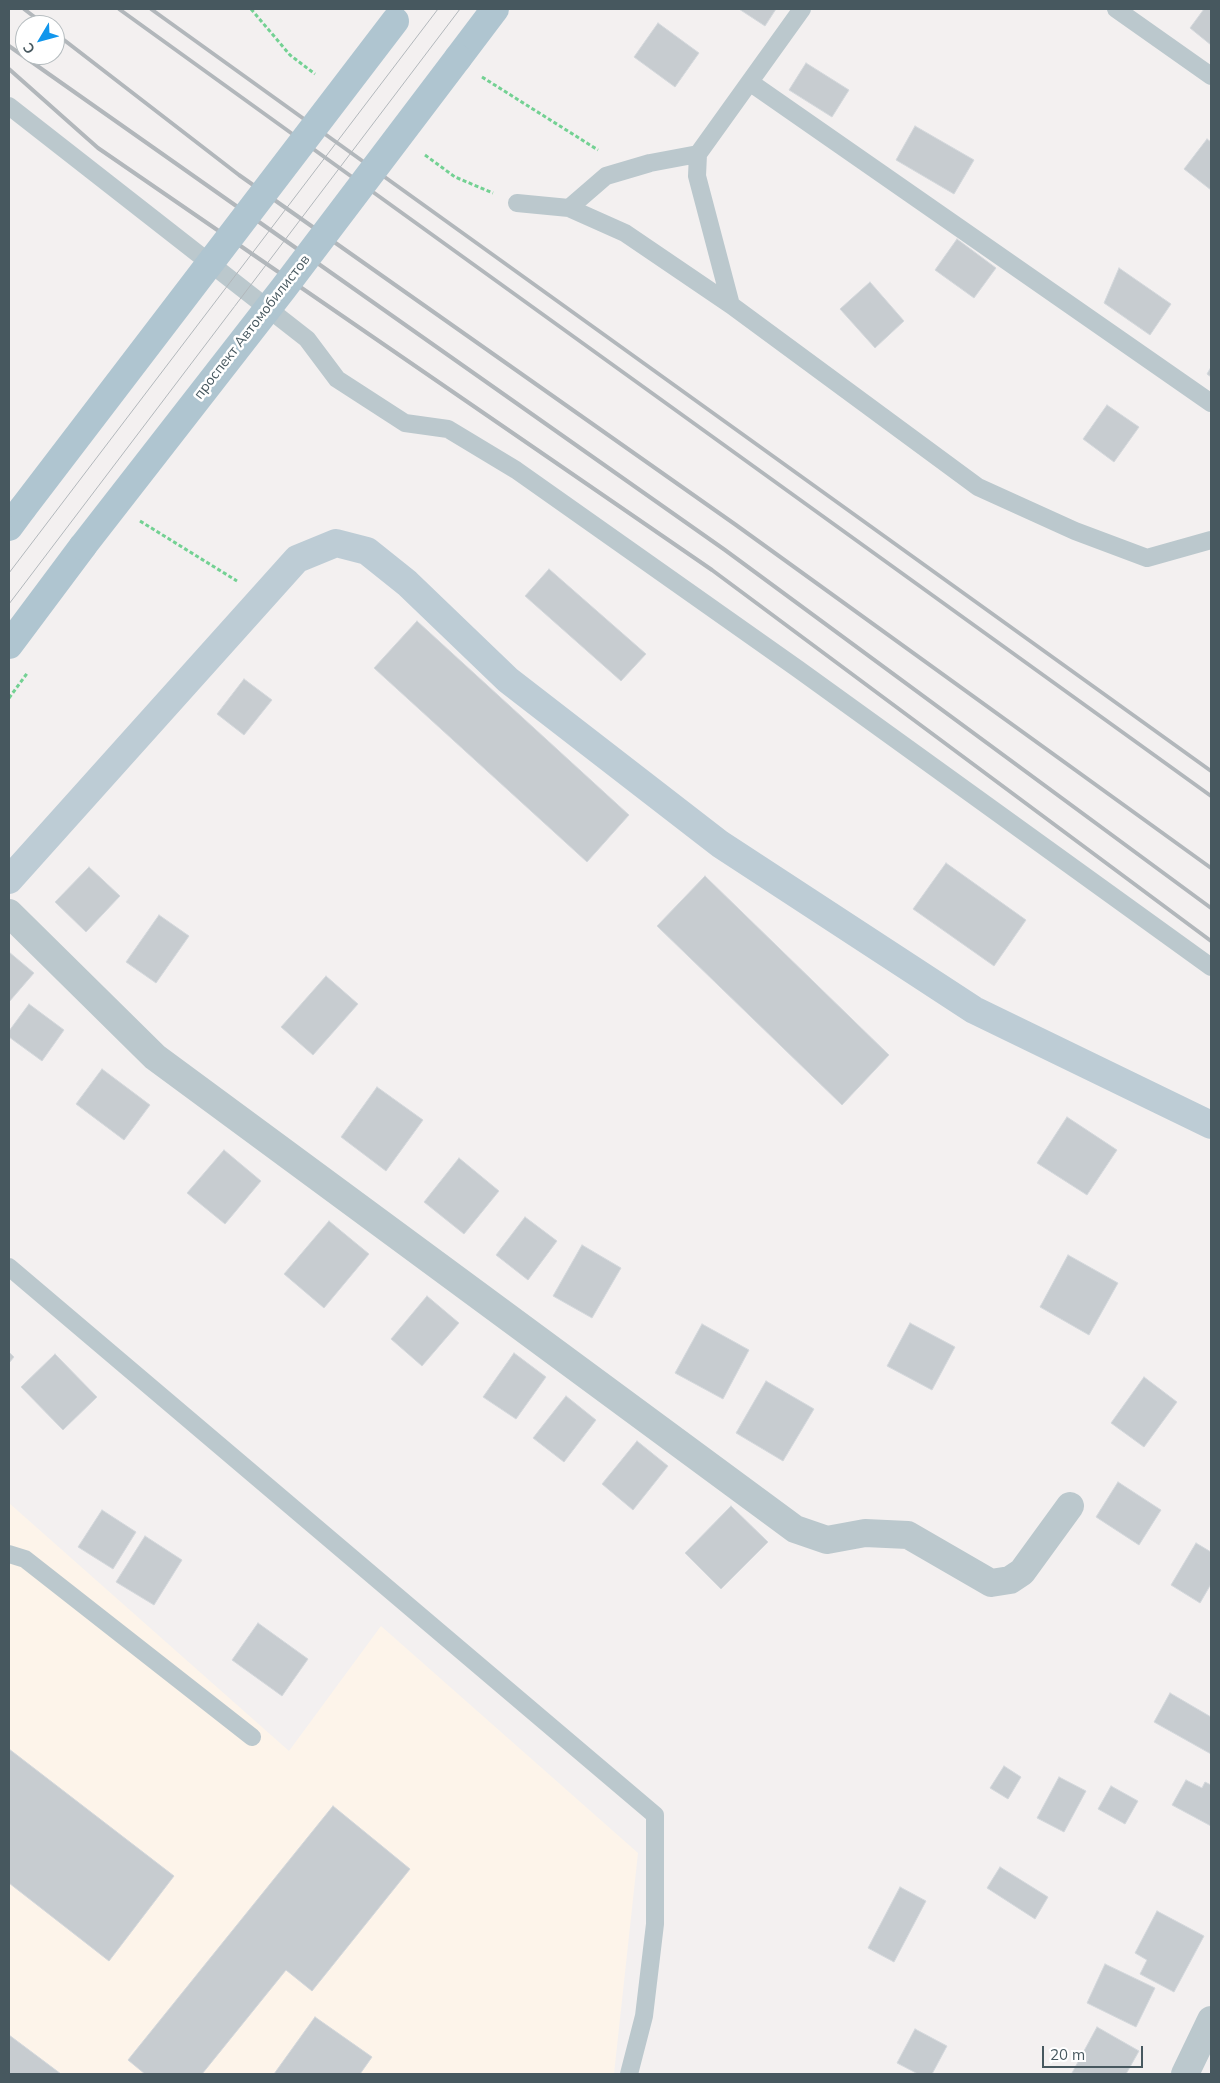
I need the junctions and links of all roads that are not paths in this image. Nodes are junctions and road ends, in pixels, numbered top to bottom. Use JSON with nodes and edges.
{"nodes":[{"id":1,"x":495,"y":9,"type":"edge"},
{"id":2,"x":802,"y":9,"type":"edge"},
{"id":3,"x":1116,"y":9,"type":"edge"},
{"id":4,"x":400,"y":15,"type":"edge"},
{"id":5,"x":1211,"y":76,"type":"edge"},
{"id":6,"x":751,"y":83,"type":"junction"},
{"id":7,"x":9,"y":106,"type":"edge"},
{"id":8,"x":698,"y":154,"type":"junction"},
{"id":9,"x":517,"y":203,"type":"dead end"},
{"id":10,"x":569,"y":208,"type":"junction"},
{"id":11,"x":731,"y":305,"type":"junction"},
{"id":12,"x":1211,"y":403,"type":"edge"},
{"id":13,"x":16,"y":517,"type":"edge"},
{"id":14,"x":1211,"y":540,"type":"edge"},
{"id":15,"x":9,"y":645,"type":"edge"},
{"id":16,"x":9,"y":880,"type":"edge"},
{"id":17,"x":9,"y":914,"type":"edge"},
{"id":18,"x":1211,"y":967,"type":"edge"},
{"id":19,"x":1211,"y":1125,"type":"edge"},
{"id":20,"x":9,"y":1266,"type":"edge"},
{"id":21,"x":1070,"y":1506,"type":"dead end"},
{"id":22,"x":9,"y":1554,"type":"edge"},
{"id":23,"x":252,"y":1737,"type":"dead end"},
{"id":24,"x":1211,"y":2020,"type":"edge"},
{"id":25,"x":629,"y":2074,"type":"edge"},
{"id":26,"x":1185,"y":2074,"type":"edge"}],
"edges":[{"from":1,"to":15,"type":"main road","name":"проспект Автомобилистов","bridge":true},
{"from":2,"to":6,"type":"lane"},
{"from":3,"to":5,"type":"lane"},
{"from":4,"to":13,"type":"main road","bridge":true},
{"from":6,"to":8,"type":"lane"},
{"from":6,"to":12,"type":"lane"},
{"from":7,"to":18,"type":"lane"},
{"from":8,"to":10,"type":"lane"},
{"from":8,"to":11,"type":"lane"},
{"from":9,"to":10,"type":"lane"},
{"from":10,"to":11,"type":"lane"},
{"from":11,"to":14,"type":"lane"},
{"from":16,"to":19,"type":"street"},
{"from":17,"to":21,"type":"street"},
{"from":20,"to":25,"type":"lane"},
{"from":22,"to":23,"type":"lane"},
{"from":24,"to":26,"type":"street"}]}
